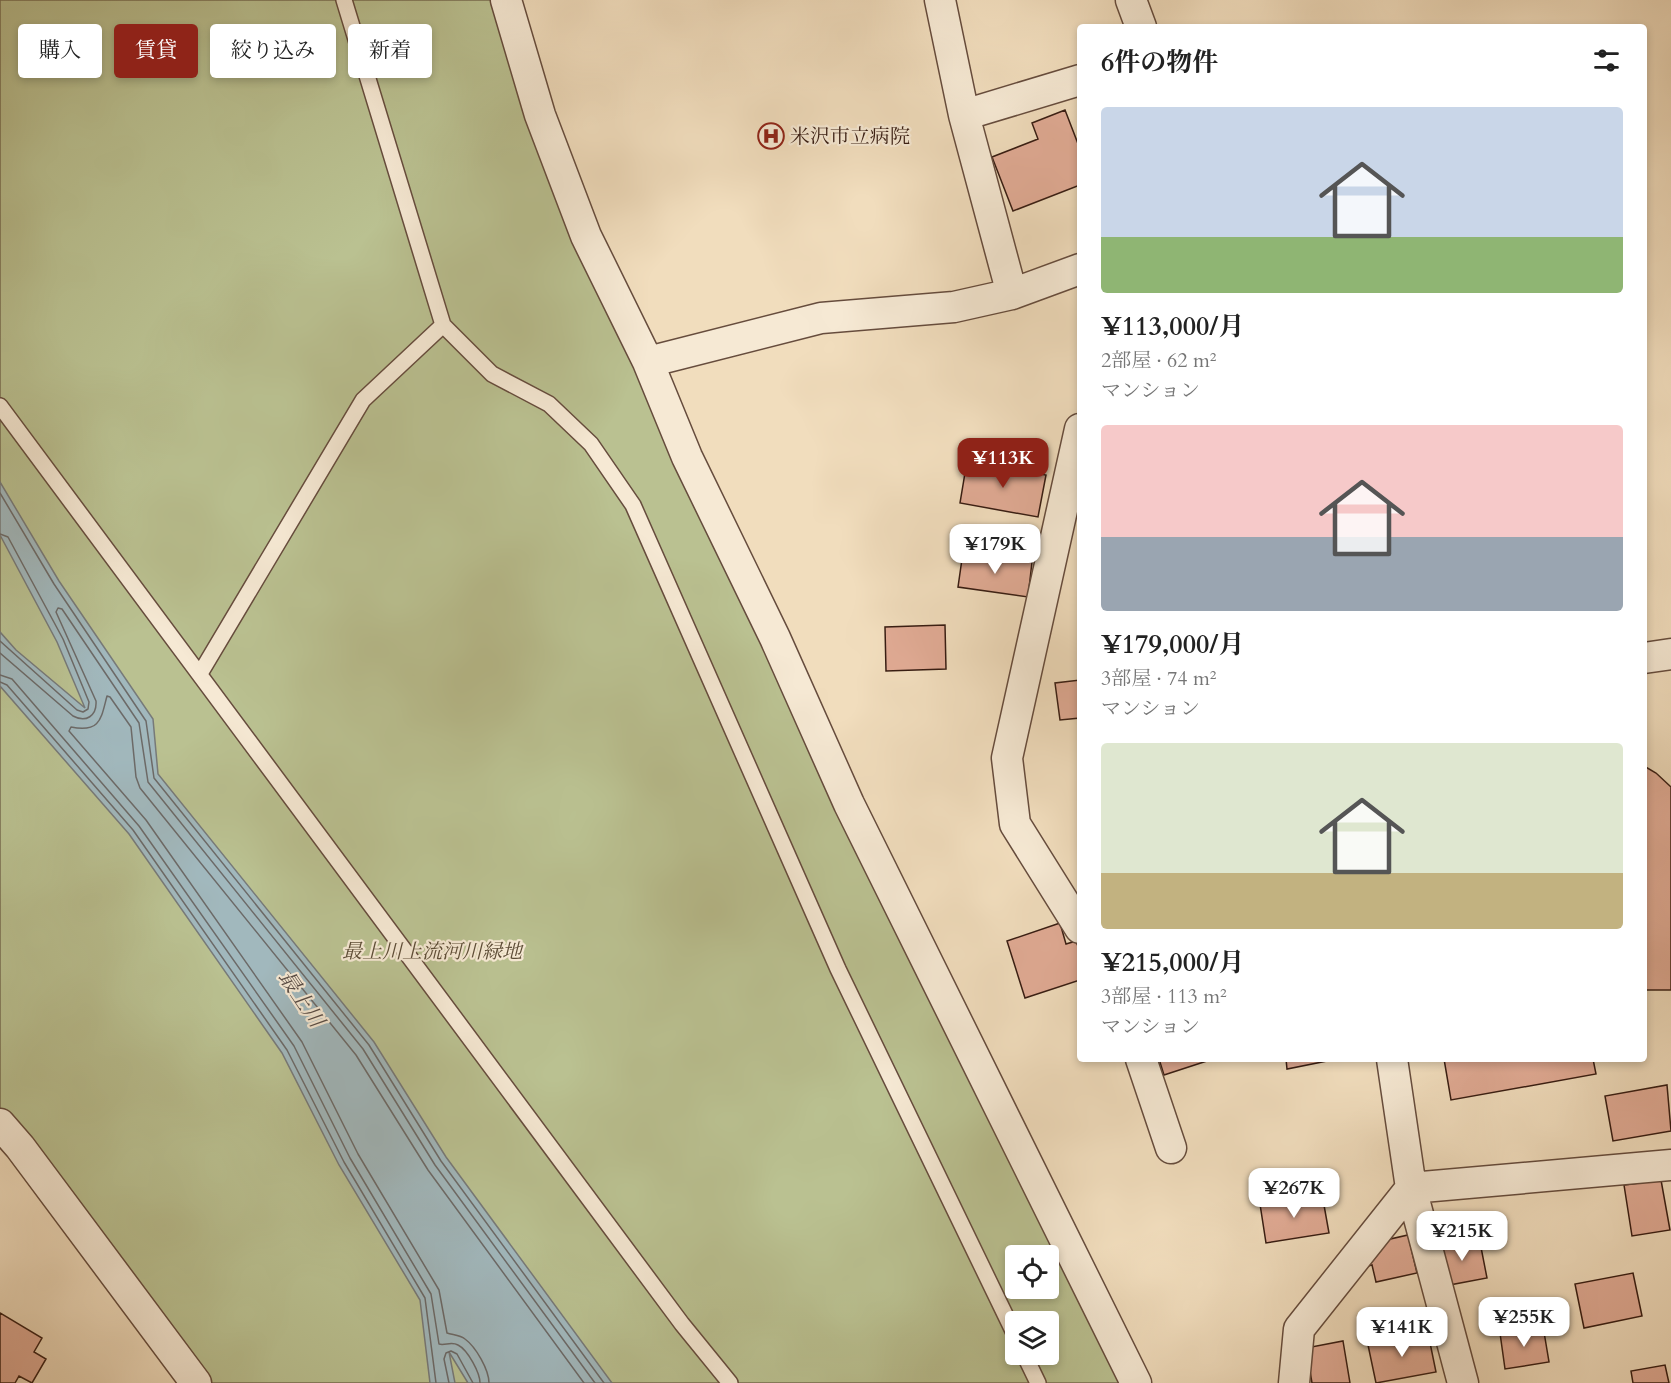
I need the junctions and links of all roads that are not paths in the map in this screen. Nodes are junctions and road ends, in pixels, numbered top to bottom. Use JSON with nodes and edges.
{"nodes":[{"id":1,"x":344,"y":0,"type":"edge"},
{"id":2,"x":506,"y":0,"type":"edge"},
{"id":3,"x":940,"y":0,"type":"edge"},
{"id":4,"x":1131,"y":0,"type":"edge"},
{"id":5,"x":1141,"y":24,"type":"edge"},
{"id":6,"x":1077,"y":81,"type":"edge"},
{"id":7,"x":964,"y":115,"type":"junction"},
{"id":8,"x":1077,"y":270,"type":"edge"},
{"id":9,"x":1012,"y":294,"type":"junction"},
{"id":10,"x":443,"y":325,"type":"junction"},
{"id":11,"x":648,"y":362,"type":"junction"},
{"id":12,"x":0,"y":406,"type":"edge"},
{"id":13,"x":1077,"y":443,"type":"edge"},
{"id":14,"x":1671,"y":654,"type":"edge"},
{"id":15,"x":1647,"y":658,"type":"edge"},
{"id":16,"x":201,"y":672,"type":"junction"},
{"id":17,"x":1077,"y":923,"type":"edge"},
{"id":18,"x":1142,"y":1062,"type":"edge"},
{"id":19,"x":1392,"y":1062,"type":"edge"},
{"id":20,"x":0,"y":1124,"type":"edge"},
{"id":21,"x":1171,"y":1148,"type":"dead end"},
{"id":22,"x":1671,"y":1165,"type":"edge"},
{"id":23,"x":1411,"y":1188,"type":"junction"},
{"id":24,"x":1005,"y":1314,"type":"edge"},
{"id":25,"x":1029,"y":1365,"type":"edge"},
{"id":26,"x":196,"y":1383,"type":"edge"},
{"id":27,"x":730,"y":1383,"type":"edge"},
{"id":28,"x":1038,"y":1383,"type":"edge"},
{"id":29,"x":1136,"y":1383,"type":"edge"},
{"id":30,"x":1294,"y":1383,"type":"edge"},
{"id":31,"x":1463,"y":1383,"type":"edge"}],
"edges":[{"from":1,"to":10,"type":"lane"},
{"from":2,"to":11,"type":"street"},
{"from":3,"to":7,"type":"street"},
{"from":4,"to":5,"type":"street"},
{"from":6,"to":7,"type":"street"},
{"from":7,"to":9,"type":"street"},
{"from":8,"to":9,"type":"street"},
{"from":9,"to":11,"type":"street"},
{"from":10,"to":16,"type":"lane"},
{"from":10,"to":24,"type":"lane"},
{"from":11,"to":29,"type":"street"},
{"from":12,"to":16,"type":"lane"},
{"from":13,"to":17,"type":"street"},
{"from":14,"to":15,"type":"street"},
{"from":16,"to":27,"type":"lane"},
{"from":18,"to":21,"type":"street"},
{"from":19,"to":23,"type":"street"},
{"from":20,"to":26,"type":"street"},
{"from":22,"to":23,"type":"street"},
{"from":23,"to":30,"type":"street"},
{"from":23,"to":31,"type":"street"},
{"from":25,"to":28,"type":"lane"}]}
